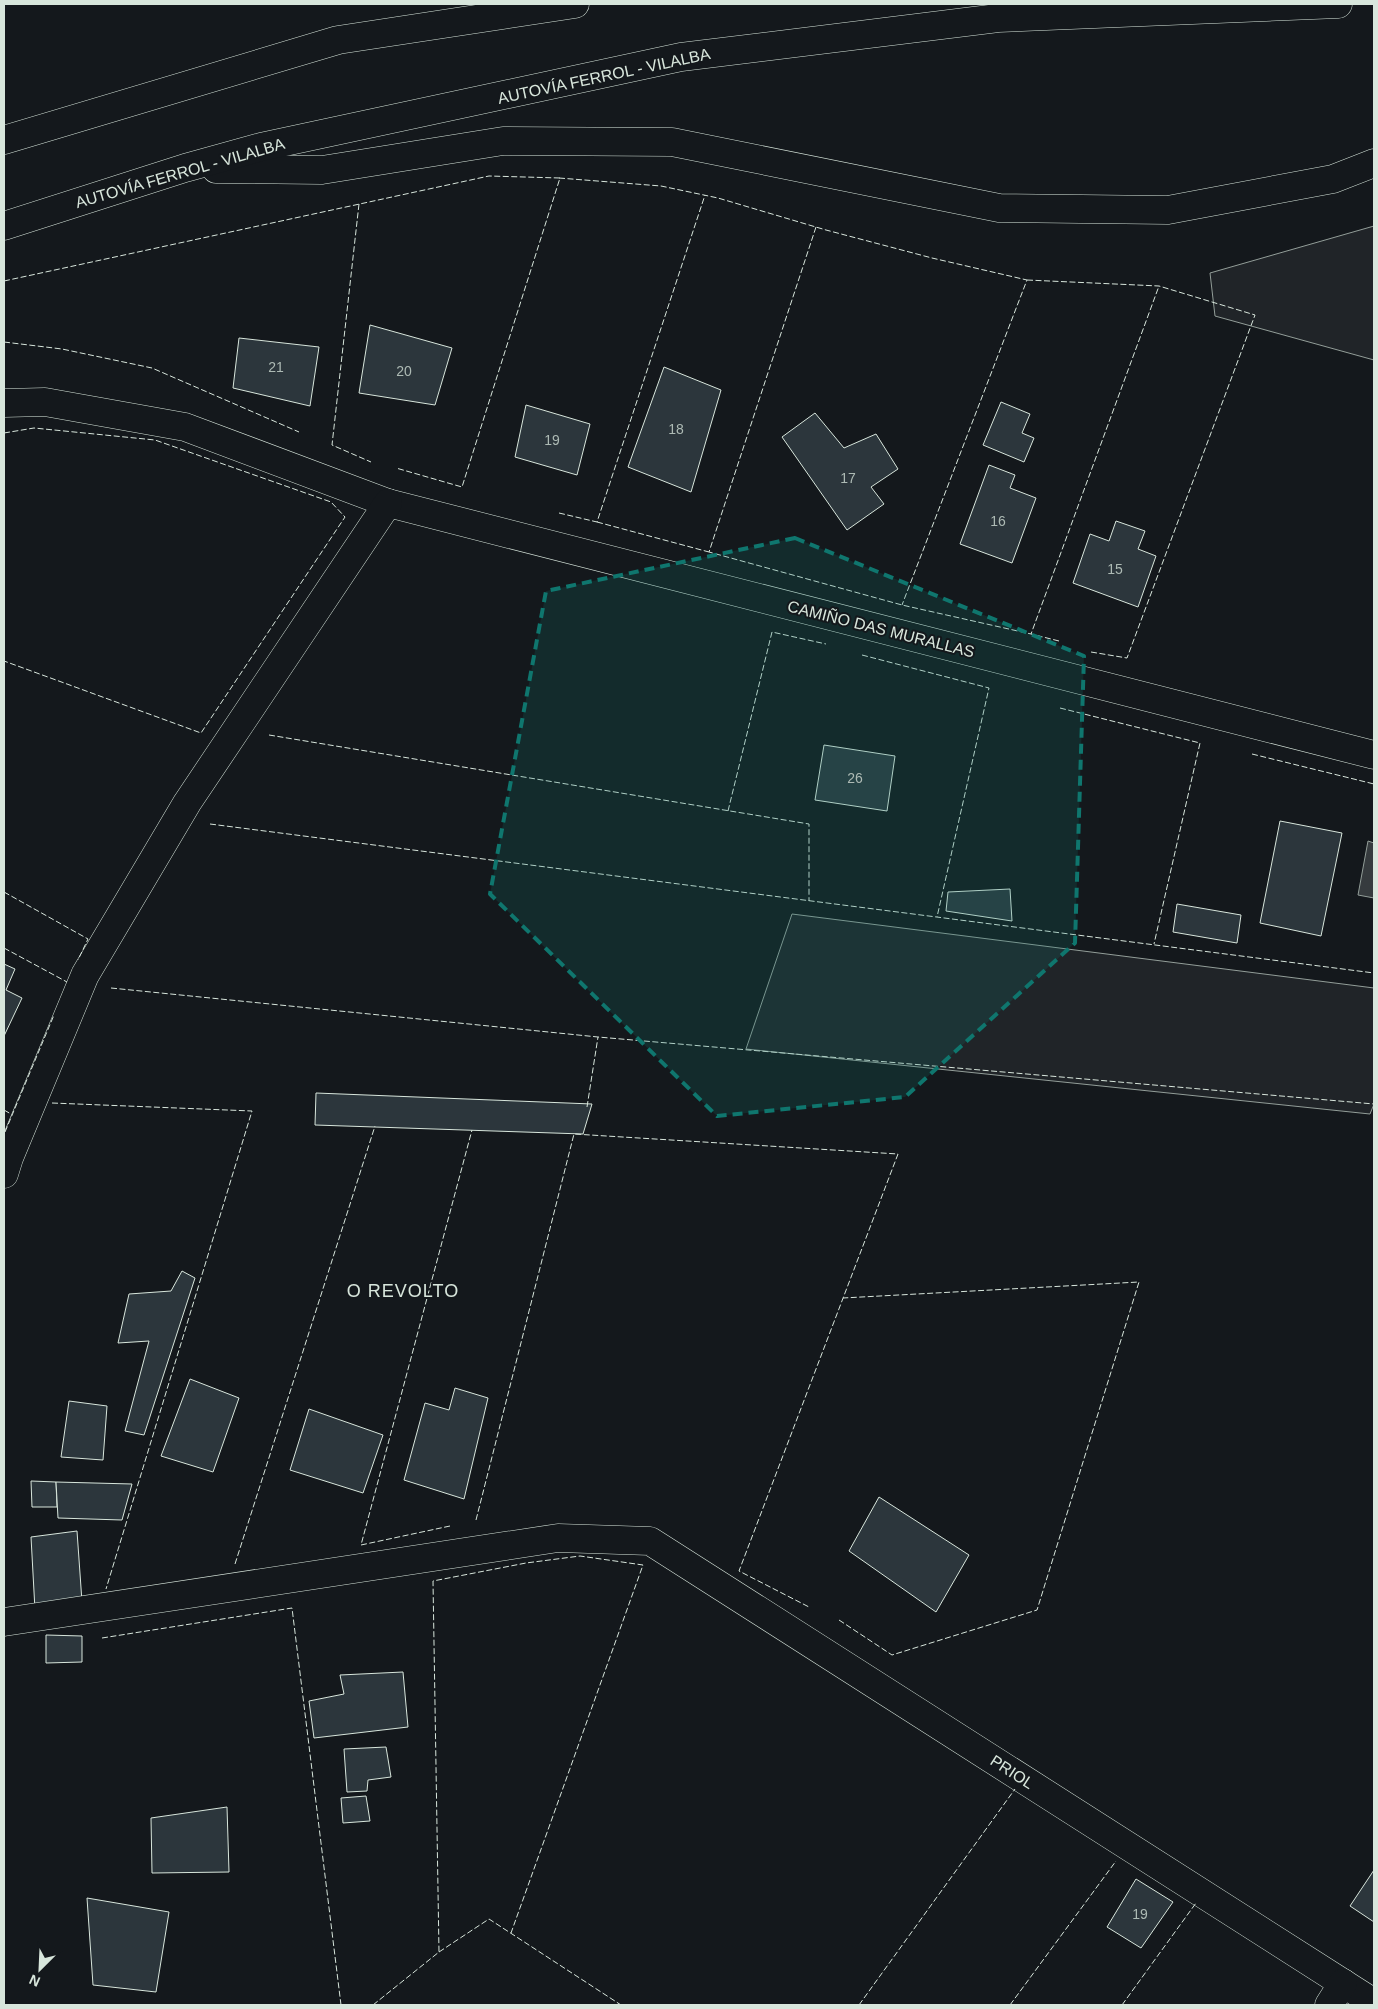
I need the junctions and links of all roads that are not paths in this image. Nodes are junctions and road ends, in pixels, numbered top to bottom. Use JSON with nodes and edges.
{"nodes":[{"id":1,"x":1338,"y":4,"type":"edge"},
{"id":2,"x":567,"y":5,"type":"edge"},
{"id":3,"x":4,"y":140,"type":"edge"},
{"id":4,"x":1374,"y":163,"type":"edge"},
{"id":5,"x":185,"y":168,"type":"junction"},
{"id":6,"x":4,"y":226,"type":"edge"},
{"id":7,"x":4,"y":403,"type":"edge"},
{"id":8,"x":388,"y":503,"type":"junction"},
{"id":9,"x":1374,"y":755,"type":"edge"},
{"id":10,"x":4,"y":1174,"type":"edge"},
{"id":11,"x":4,"y":1622,"type":"edge"},
{"id":12,"x":1336,"y":1994,"type":"edge"},
{"id":13,"x":1374,"y":2003,"type":"edge"}],
"edges":[{"from":1,"to":5,"type":"main road","name":"AUTOVÍA FERROL - VILALBA"},
{"from":2,"to":3,"type":"main road"},
{"from":4,"to":5,"type":"main road"},
{"from":5,"to":6,"type":"main road","name":"AUTOVÍA FERROL - VILALBA"},
{"from":7,"to":8,"type":"main road","name":"CAMIÑO DAS MURALLAS"},
{"from":8,"to":9,"type":"main road","name":"CAMIÑO DAS MURALLAS"},
{"from":8,"to":10,"type":"main road"},
{"from":11,"to":12,"type":"main road","name":"PRIOL"},
{"from":12,"to":13,"type":"main road","name":"PRIOL"}]}
